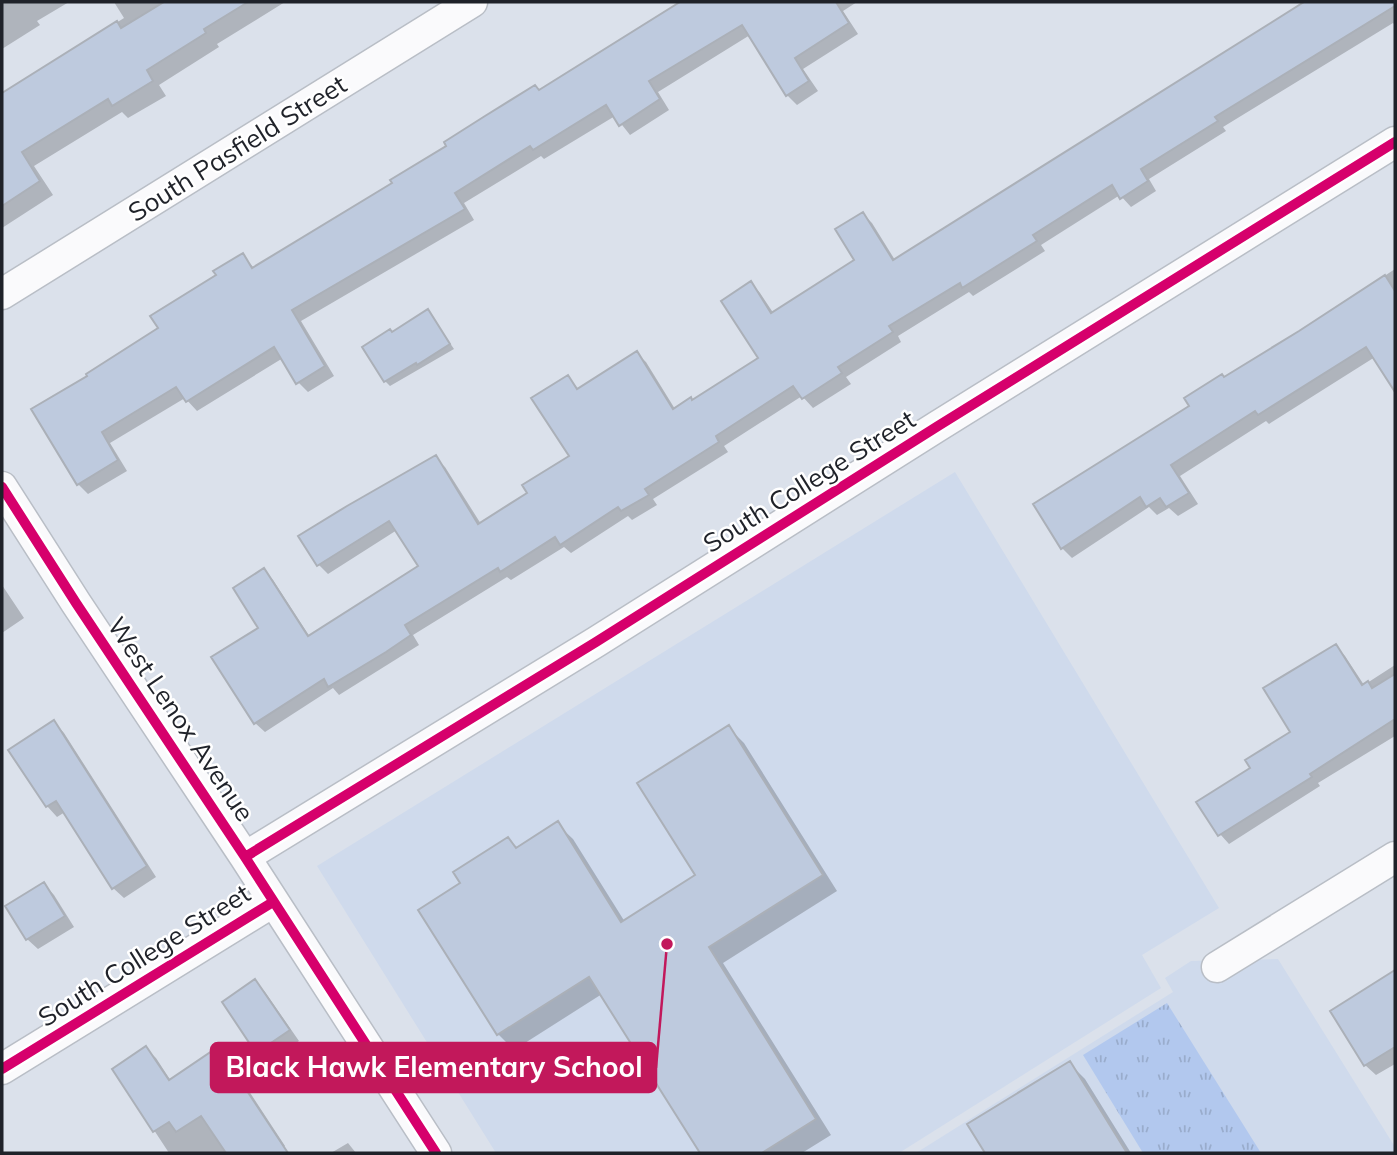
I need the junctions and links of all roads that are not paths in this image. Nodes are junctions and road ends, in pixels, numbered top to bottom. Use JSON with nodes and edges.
{"nodes":[{"id":1,"x":472,"y":2,"type":"edge"},
{"id":2,"x":1395,"y":142,"type":"edge"},
{"id":3,"x":2,"y":294,"type":"edge"},
{"id":4,"x":2,"y":487,"type":"edge"},
{"id":5,"x":245,"y":857,"type":"junction"},
{"id":6,"x":1395,"y":857,"type":"edge"},
{"id":7,"x":274,"y":902,"type":"junction"},
{"id":8,"x":1217,"y":967,"type":"dead end"},
{"id":9,"x":2,"y":1069,"type":"edge"},
{"id":10,"x":436,"y":1153,"type":"edge"}],
"edges":[{"from":1,"to":3,"type":"street","name":"South Pasfield Street"},
{"from":2,"to":5,"type":"street","name":"South College Street"},
{"from":4,"to":5,"type":"street","name":"West Lenox Avenue"},
{"from":5,"to":7,"type":"street","name":"West Lenox Avenue"},
{"from":6,"to":8,"type":"street"},
{"from":7,"to":9,"type":"street","name":"South College Street"},
{"from":7,"to":10,"type":"street","name":"West Lenox Avenue"}]}
